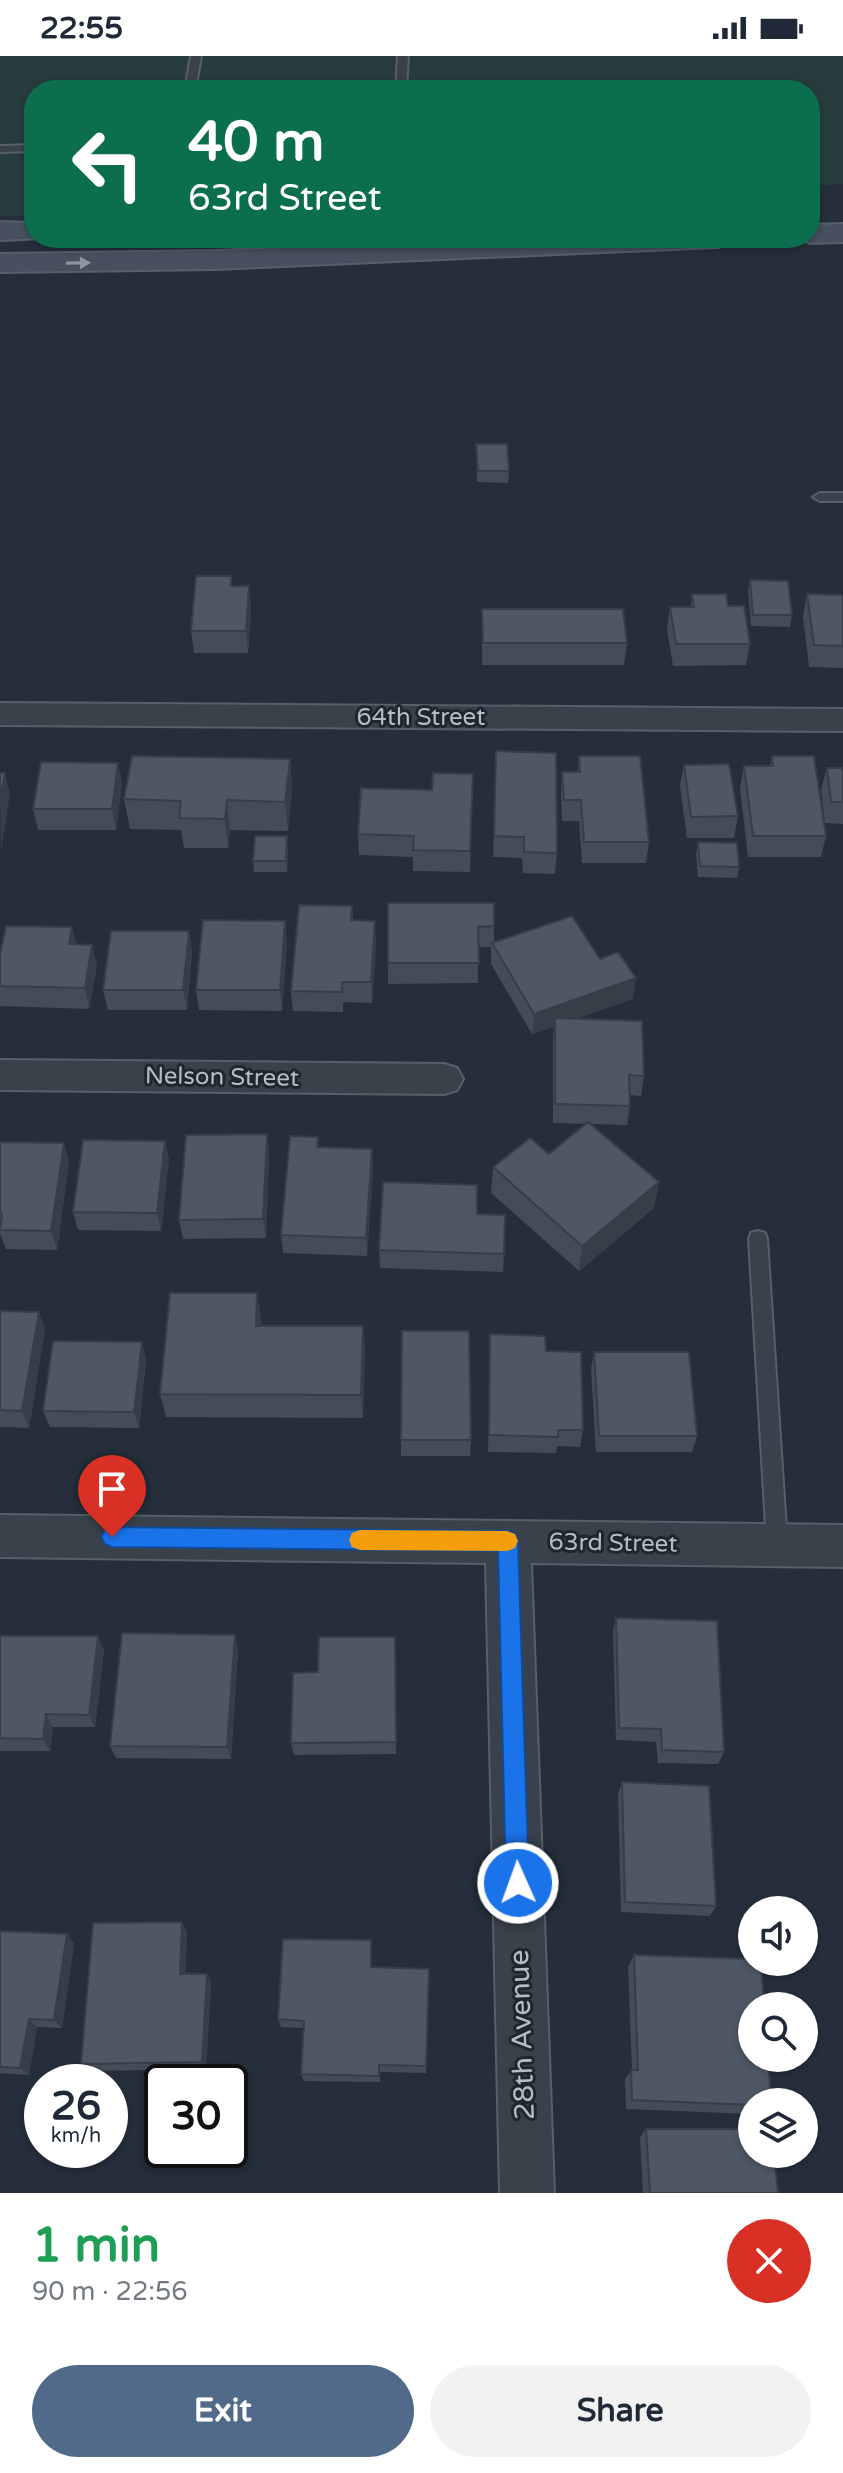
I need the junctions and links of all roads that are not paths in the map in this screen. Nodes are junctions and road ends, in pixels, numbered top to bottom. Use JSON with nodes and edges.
{"nodes":[{"id":1,"x":196,"y":56,"type":"edge"},
{"id":2,"x":403,"y":56,"type":"edge"},
{"id":3,"x":192,"y":80,"type":"edge"},
{"id":4,"x":402,"y":80,"type":"edge"},
{"id":5,"x":24,"y":148,"type":"edge"},
{"id":6,"x":0,"y":149,"type":"edge"},
{"id":7,"x":0,"y":231,"type":"edge"},
{"id":8,"x":24,"y":232,"type":"edge"},
{"id":9,"x":843,"y":233,"type":"edge"},
{"id":10,"x":820,"y":234,"type":"edge"},
{"id":11,"x":489,"y":248,"type":"edge"},
{"id":12,"x":0,"y":263,"type":"edge"},
{"id":13,"x":820,"y":497,"type":"dead end"},
{"id":14,"x":843,"y":497,"type":"edge"},
{"id":15,"x":0,"y":714,"type":"edge"},
{"id":16,"x":843,"y":720,"type":"edge"},
{"id":17,"x":0,"y":1075,"type":"edge"},
{"id":18,"x":444,"y":1079,"type":"dead end"},
{"id":19,"x":758,"y":1239,"type":"dead end"},
{"id":20,"x":0,"y":1536,"type":"edge"},
{"id":21,"x":508,"y":1541,"type":"junction"},
{"id":22,"x":777,"y":1544,"type":"junction"},
{"id":23,"x":843,"y":1546,"type":"edge"},
{"id":24,"x":527,"y":2193,"type":"edge"}],
"edges":[{"from":1,"to":3,"type":"lane"},
{"from":2,"to":4,"type":"lane"},
{"from":5,"to":6,"type":"lane"},
{"from":7,"to":8,"type":"main road"},
{"from":9,"to":10,"type":"main road"},
{"from":12,"to":11,"type":"main road","one_way":true},
{"from":13,"to":14,"type":"lane"},
{"from":15,"to":16,"type":"street","name":"64th Street"},
{"from":17,"to":18,"type":"street","name":"Nelson Street"},
{"from":19,"to":22,"type":"lane"},
{"from":20,"to":21,"type":"street","name":"63rd Street"},
{"from":21,"to":22,"type":"street","name":"63rd Street"},
{"from":21,"to":24,"type":"street","name":"28th Avenue"},
{"from":22,"to":23,"type":"street","name":"63rd Street"}]}
